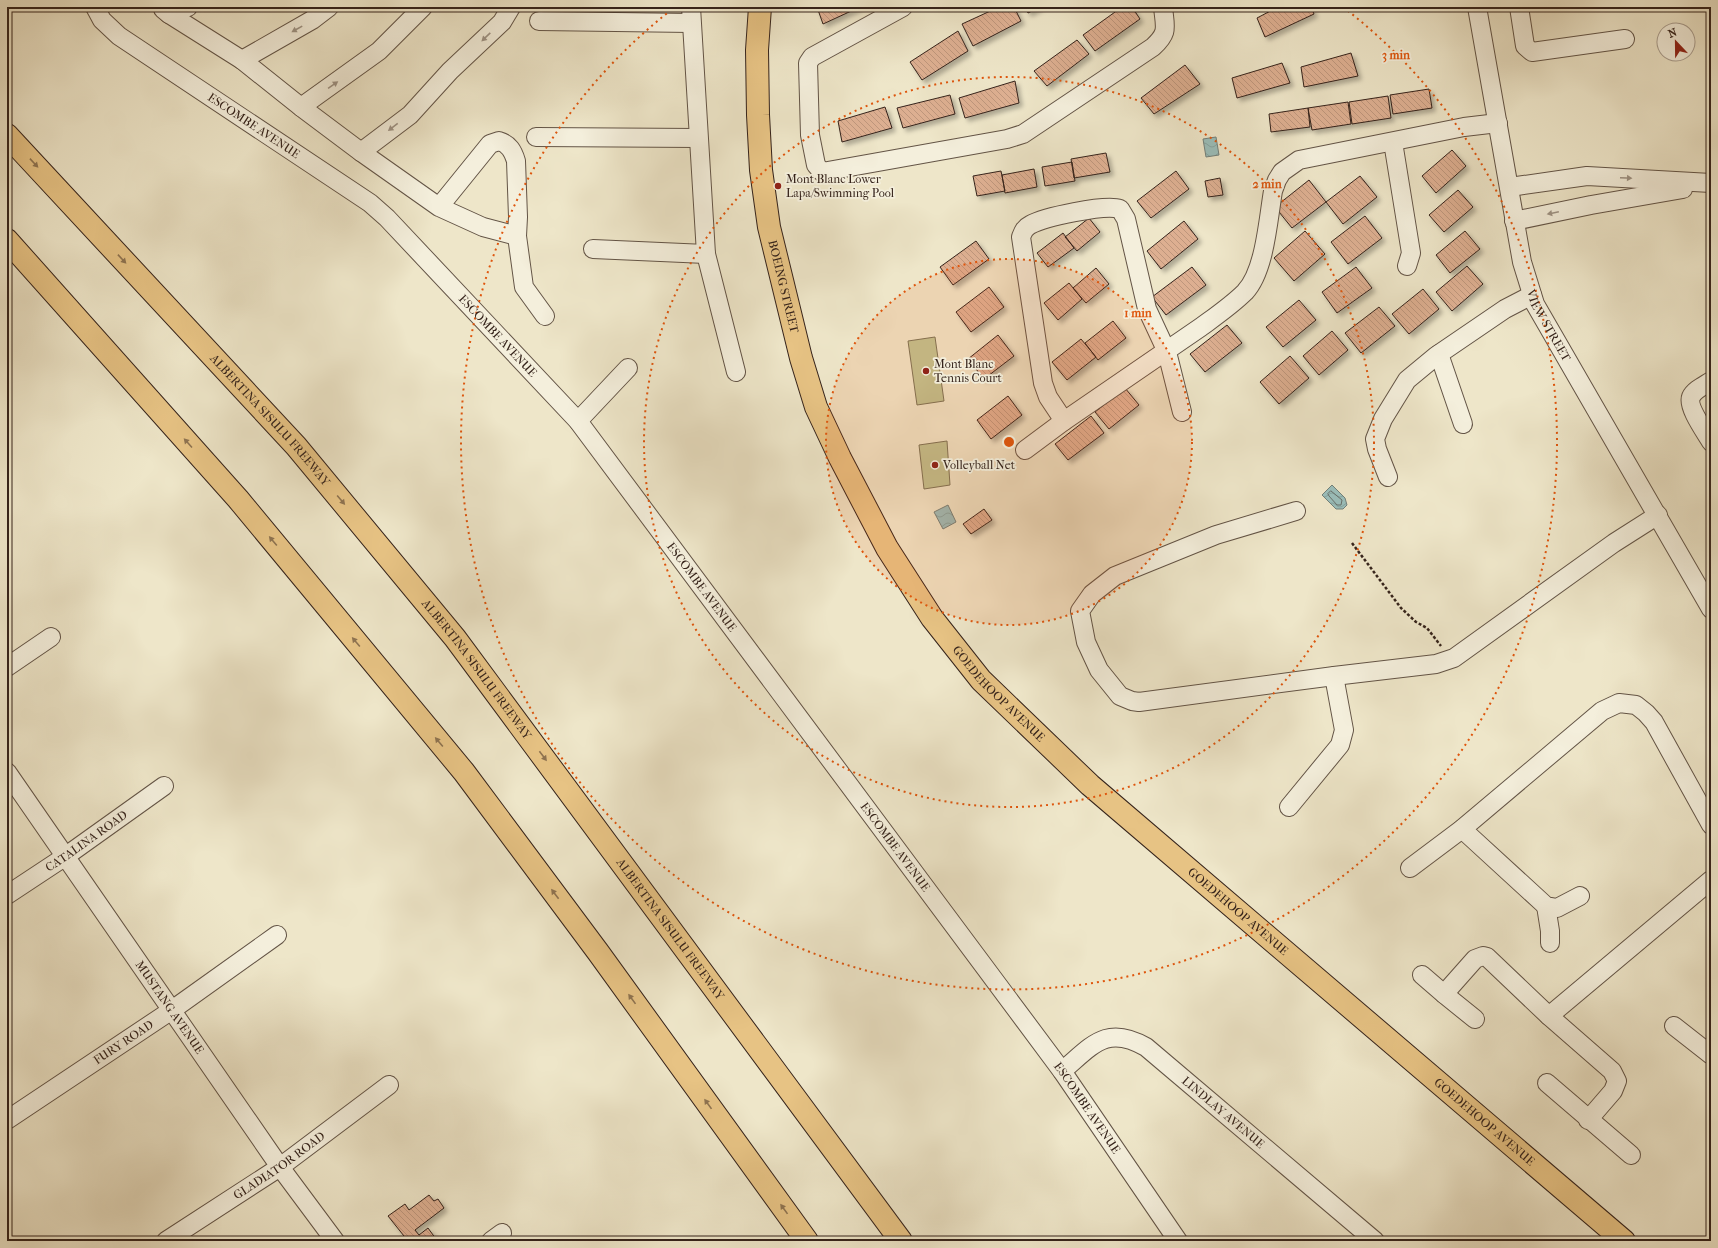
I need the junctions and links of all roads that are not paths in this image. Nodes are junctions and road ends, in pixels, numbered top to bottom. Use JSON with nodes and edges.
{"nodes":[{"id":1,"x":95,"y":7,"type":"edge"},
{"id":2,"x":188,"y":7,"type":"edge"},
{"id":3,"x":329,"y":7,"type":"edge"},
{"id":4,"x":424,"y":7,"type":"edge"},
{"id":5,"x":510,"y":7,"type":"edge"},
{"id":6,"x":760,"y":7,"type":"edge"},
{"id":7,"x":903,"y":7,"type":"edge"},
{"id":8,"x":1163,"y":7,"type":"edge"},
{"id":9,"x":1477,"y":7,"type":"edge"},
{"id":10,"x":1519,"y":7,"type":"edge"},
{"id":11,"x":165,"y":11,"type":"edge"},
{"id":12,"x":691,"y":15,"type":"edge"},
{"id":13,"x":539,"y":20,"type":"dead end"},
{"id":14,"x":1625,"y":39,"type":"dead end"},
{"id":15,"x":242,"y":60,"type":"junction"},
{"id":16,"x":301,"y":107,"type":"junction"},
{"id":17,"x":1498,"y":123,"type":"junction"},
{"id":18,"x":7,"y":135,"type":"edge"},
{"id":19,"x":536,"y":137,"type":"dead end"},
{"id":20,"x":698,"y":138,"type":"junction"},
{"id":21,"x":1393,"y":142,"type":"junction"},
{"id":22,"x":361,"y":152,"type":"junction"},
{"id":23,"x":1711,"y":184,"type":"edge"},
{"id":24,"x":1510,"y":188,"type":"junction"},
{"id":25,"x":439,"y":207,"type":"junction"},
{"id":26,"x":1514,"y":221,"type":"junction"},
{"id":27,"x":517,"y":236,"type":"junction"},
{"id":28,"x":7,"y":240,"type":"edge"},
{"id":29,"x":592,"y":248,"type":"dead end"},
{"id":30,"x":706,"y":254,"type":"junction"},
{"id":31,"x":1407,"y":266,"type":"dead end"},
{"id":32,"x":1532,"y":295,"type":"junction"},
{"id":33,"x":545,"y":316,"type":"dead end"},
{"id":34,"x":1167,"y":352,"type":"junction"},
{"id":35,"x":1439,"y":354,"type":"junction"},
{"id":36,"x":628,"y":368,"type":"dead end"},
{"id":37,"x":736,"y":372,"type":"dead end"},
{"id":38,"x":1711,"y":381,"type":"edge"},
{"id":39,"x":1182,"y":412,"type":"dead end"},
{"id":40,"x":578,"y":421,"type":"junction"},
{"id":41,"x":1064,"y":421,"type":"junction"},
{"id":42,"x":1463,"y":424,"type":"dead end"},
{"id":43,"x":1711,"y":442,"type":"edge"},
{"id":44,"x":1025,"y":450,"type":"dead end"},
{"id":45,"x":1388,"y":477,"type":"dead end"},
{"id":46,"x":1296,"y":511,"type":"dead end"},
{"id":47,"x":1658,"y":515,"type":"junction"},
{"id":48,"x":887,"y":548,"type":"joint"},
{"id":49,"x":1711,"y":610,"type":"edge"},
{"id":50,"x":51,"y":636,"type":"dead end"},
{"id":51,"x":7,"y":667,"type":"edge"},
{"id":52,"x":1334,"y":676,"type":"junction"},
{"id":53,"x":7,"y":772,"type":"edge"},
{"id":54,"x":164,"y":786,"type":"dead end"},
{"id":55,"x":1288,"y":807,"type":"dead end"},
{"id":56,"x":1711,"y":825,"type":"edge"},
{"id":57,"x":1462,"y":829,"type":"junction"},
{"id":58,"x":66,"y":856,"type":"junction"},
{"id":59,"x":1410,"y":868,"type":"dead end"},
{"id":60,"x":1711,"y":880,"type":"edge"},
{"id":61,"x":7,"y":895,"type":"edge"},
{"id":62,"x":1580,"y":896,"type":"dead end"},
{"id":63,"x":1546,"y":906,"type":"junction"},
{"id":64,"x":277,"y":935,"type":"dead end"},
{"id":65,"x":1550,"y":943,"type":"dead end"},
{"id":66,"x":1422,"y":975,"type":"dead end"},
{"id":67,"x":1444,"y":994,"type":"junction"},
{"id":68,"x":172,"y":1010,"type":"junction"},
{"id":69,"x":1549,"y":1016,"type":"junction"},
{"id":70,"x":1475,"y":1019,"type":"dead end"},
{"id":71,"x":1674,"y":1026,"type":"dead end"},
{"id":72,"x":1711,"y":1056,"type":"edge"},
{"id":73,"x":1062,"y":1071,"type":"junction"},
{"id":74,"x":1547,"y":1083,"type":"dead end"},
{"id":75,"x":389,"y":1085,"type":"dead end"},
{"id":76,"x":7,"y":1120,"type":"edge"},
{"id":77,"x":1588,"y":1120,"type":"junction"},
{"id":78,"x":1631,"y":1155,"type":"dead end"},
{"id":79,"x":280,"y":1167,"type":"junction"},
{"id":80,"x":166,"y":1241,"type":"edge"},
{"id":81,"x":335,"y":1241,"type":"edge"},
{"id":82,"x":807,"y":1241,"type":"edge"},
{"id":83,"x":901,"y":1241,"type":"edge"},
{"id":84,"x":1178,"y":1241,"type":"edge"},
{"id":85,"x":1375,"y":1241,"type":"edge"},
{"id":86,"x":1624,"y":1241,"type":"edge"}],
"edges":[{"from":1,"to":40,"type":"street","name":"ESCOMBE AVENUE"},
{"from":2,"to":11,"type":"street"},
{"from":3,"to":15,"type":"street","one_way":true},
{"from":16,"to":4,"type":"street","one_way":true},
{"from":5,"to":22,"type":"street","one_way":true},
{"from":6,"to":48,"type":"main road","name":"BOEING STREET"},
{"from":7,"to":8,"type":"street"},
{"from":9,"to":17,"type":"street","name":"VIEW STREET"},
{"from":10,"to":14,"type":"street"},
{"from":11,"to":15,"type":"street"},
{"from":12,"to":13,"type":"street"},
{"from":12,"to":20,"type":"street"},
{"from":15,"to":16,"type":"street"},
{"from":16,"to":22,"type":"street"},
{"from":17,"to":21,"type":"street"},
{"from":17,"to":24,"type":"street","name":"VIEW STREET"},
{"from":18,"to":83,"type":"main road","name":"ALBERTINA SISULU FREEWAY","one_way":true},
{"from":19,"to":20,"type":"street"},
{"from":20,"to":30,"type":"street"},
{"from":21,"to":31,"type":"street"},
{"from":21,"to":34,"type":"street"},
{"from":22,"to":25,"type":"street"},
{"from":24,"to":23,"type":"street","one_way":true},
{"from":23,"to":26,"type":"street","one_way":true},
{"from":24,"to":26,"type":"street","name":"VIEW STREET"},
{"from":25,"to":27,"type":"street"},
{"from":25,"to":27,"type":"street"},
{"from":26,"to":32,"type":"street","name":"VIEW STREET"},
{"from":27,"to":33,"type":"street"},
{"from":82,"to":28,"type":"main road","one_way":true},
{"from":29,"to":30,"type":"street"},
{"from":30,"to":37,"type":"street"},
{"from":32,"to":35,"type":"street"},
{"from":32,"to":47,"type":"street","name":"VIEW STREET"},
{"from":34,"to":39,"type":"street"},
{"from":34,"to":41,"type":"street"},
{"from":34,"to":41,"type":"street"},
{"from":35,"to":42,"type":"street"},
{"from":35,"to":45,"type":"street"},
{"from":36,"to":40,"type":"street"},
{"from":38,"to":43,"type":"street"},
{"from":40,"to":73,"type":"street","name":"ESCOMBE AVENUE"},
{"from":41,"to":44,"type":"street"},
{"from":46,"to":52,"type":"street"},
{"from":47,"to":49,"type":"street","name":"VIEW STREET"},
{"from":47,"to":52,"type":"street"},
{"from":48,"to":86,"type":"main road","name":"GOEDEHOOP AVENUE"},
{"from":50,"to":51,"type":"street"},
{"from":52,"to":55,"type":"street"},
{"from":53,"to":58,"type":"street","name":"MUSTANG AVENUE"},
{"from":54,"to":58,"type":"street","name":"CATALINA ROAD"},
{"from":56,"to":57,"type":"street"},
{"from":57,"to":59,"type":"street"},
{"from":57,"to":63,"type":"street"},
{"from":58,"to":61,"type":"street","name":"CATALINA ROAD"},
{"from":58,"to":68,"type":"street","name":"MUSTANG AVENUE"},
{"from":60,"to":69,"type":"street"},
{"from":62,"to":63,"type":"street"},
{"from":63,"to":65,"type":"street"},
{"from":64,"to":68,"type":"street","name":"FURY ROAD"},
{"from":66,"to":67,"type":"street"},
{"from":67,"to":69,"type":"street"},
{"from":67,"to":70,"type":"street"},
{"from":68,"to":76,"type":"street","name":"FURY ROAD"},
{"from":68,"to":79,"type":"street","name":"MUSTANG AVENUE"},
{"from":69,"to":77,"type":"street"},
{"from":71,"to":72,"type":"street"},
{"from":73,"to":84,"type":"street","name":"ESCOMBE AVENUE"},
{"from":73,"to":85,"type":"street","name":"LINDLAY AVENUE"},
{"from":74,"to":77,"type":"street"},
{"from":75,"to":79,"type":"street","name":"GLADIATOR ROAD"},
{"from":77,"to":78,"type":"street"},
{"from":79,"to":80,"type":"street","name":"GLADIATOR ROAD"},
{"from":79,"to":81,"type":"street","name":"MUSTANG AVENUE"}]}
